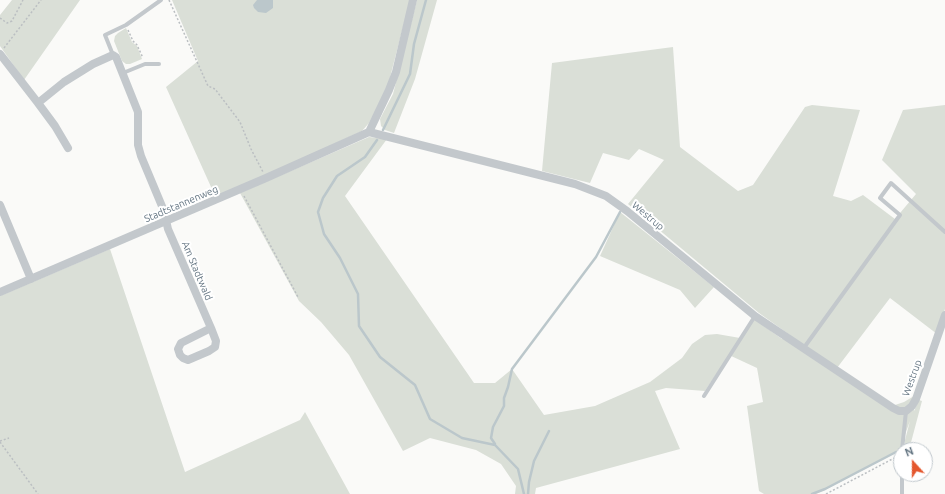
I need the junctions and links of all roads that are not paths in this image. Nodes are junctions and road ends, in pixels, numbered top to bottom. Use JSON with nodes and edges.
{"nodes":[{"id":1,"x":161,"y":0,"type":"edge"},
{"id":2,"x":413,"y":0,"type":"edge"},
{"id":3,"x":0,"y":53,"type":"edge"},
{"id":4,"x":113,"y":55,"type":"junction"},
{"id":5,"x":160,"y":64,"type":"dead end"},
{"id":6,"x":123,"y":73,"type":"junction"},
{"id":7,"x":38,"y":103,"type":"junction"},
{"id":8,"x":369,"y":132,"type":"junction"},
{"id":9,"x":68,"y":148,"type":"dead end"},
{"id":10,"x":0,"y":205,"type":"edge"},
{"id":11,"x":167,"y":221,"type":"junction"},
{"id":12,"x":945,"y":232,"type":"edge"},
{"id":13,"x":31,"y":279,"type":"junction"},
{"id":14,"x":0,"y":292,"type":"edge"},
{"id":15,"x":945,"y":315,"type":"edge"},
{"id":16,"x":755,"y":316,"type":"junction"},
{"id":17,"x":211,"y":328,"type":"junction"},
{"id":18,"x":803,"y":349,"type":"junction"},
{"id":19,"x":704,"y":396,"type":"dead end"},
{"id":20,"x":906,"y":411,"type":"junction"},
{"id":21,"x":903,"y":442,"type":"edge"},
{"id":22,"x":902,"y":482,"type":"edge"},
{"id":23,"x":902,"y":494,"type":"edge"}],
"edges":[{"from":1,"to":4,"type":"lane"},
{"from":2,"to":8,"type":"street"},
{"from":3,"to":7,"type":"street"},
{"from":4,"to":6,"type":"street","name":"Am Stadtwald"},
{"from":4,"to":7,"type":"street"},
{"from":5,"to":6,"type":"lane"},
{"from":6,"to":11,"type":"street","name":"Am Stadtwald"},
{"from":7,"to":9,"type":"street"},
{"from":8,"to":11,"type":"street","name":"Stadtstannenweg"},
{"from":8,"to":16,"type":"street","name":"Westrup"},
{"from":10,"to":13,"type":"street"},
{"from":11,"to":13,"type":"street","name":"Stadtstannenweg"},
{"from":11,"to":17,"type":"street","name":"Am Stadtwald"},
{"from":12,"to":18,"type":"lane"},
{"from":13,"to":14,"type":"street","name":"Stadtstannenweg"},
{"from":15,"to":20,"type":"street","name":"Westrup"},
{"from":16,"to":18,"type":"street","name":"Westrup"},
{"from":16,"to":19,"type":"lane"},
{"from":17,"to":17,"type":"street","name":"Am Stadtwald"},
{"from":18,"to":20,"type":"street","name":"Westrup"},
{"from":20,"to":21,"type":"lane"},
{"from":22,"to":23,"type":"lane"}]}
